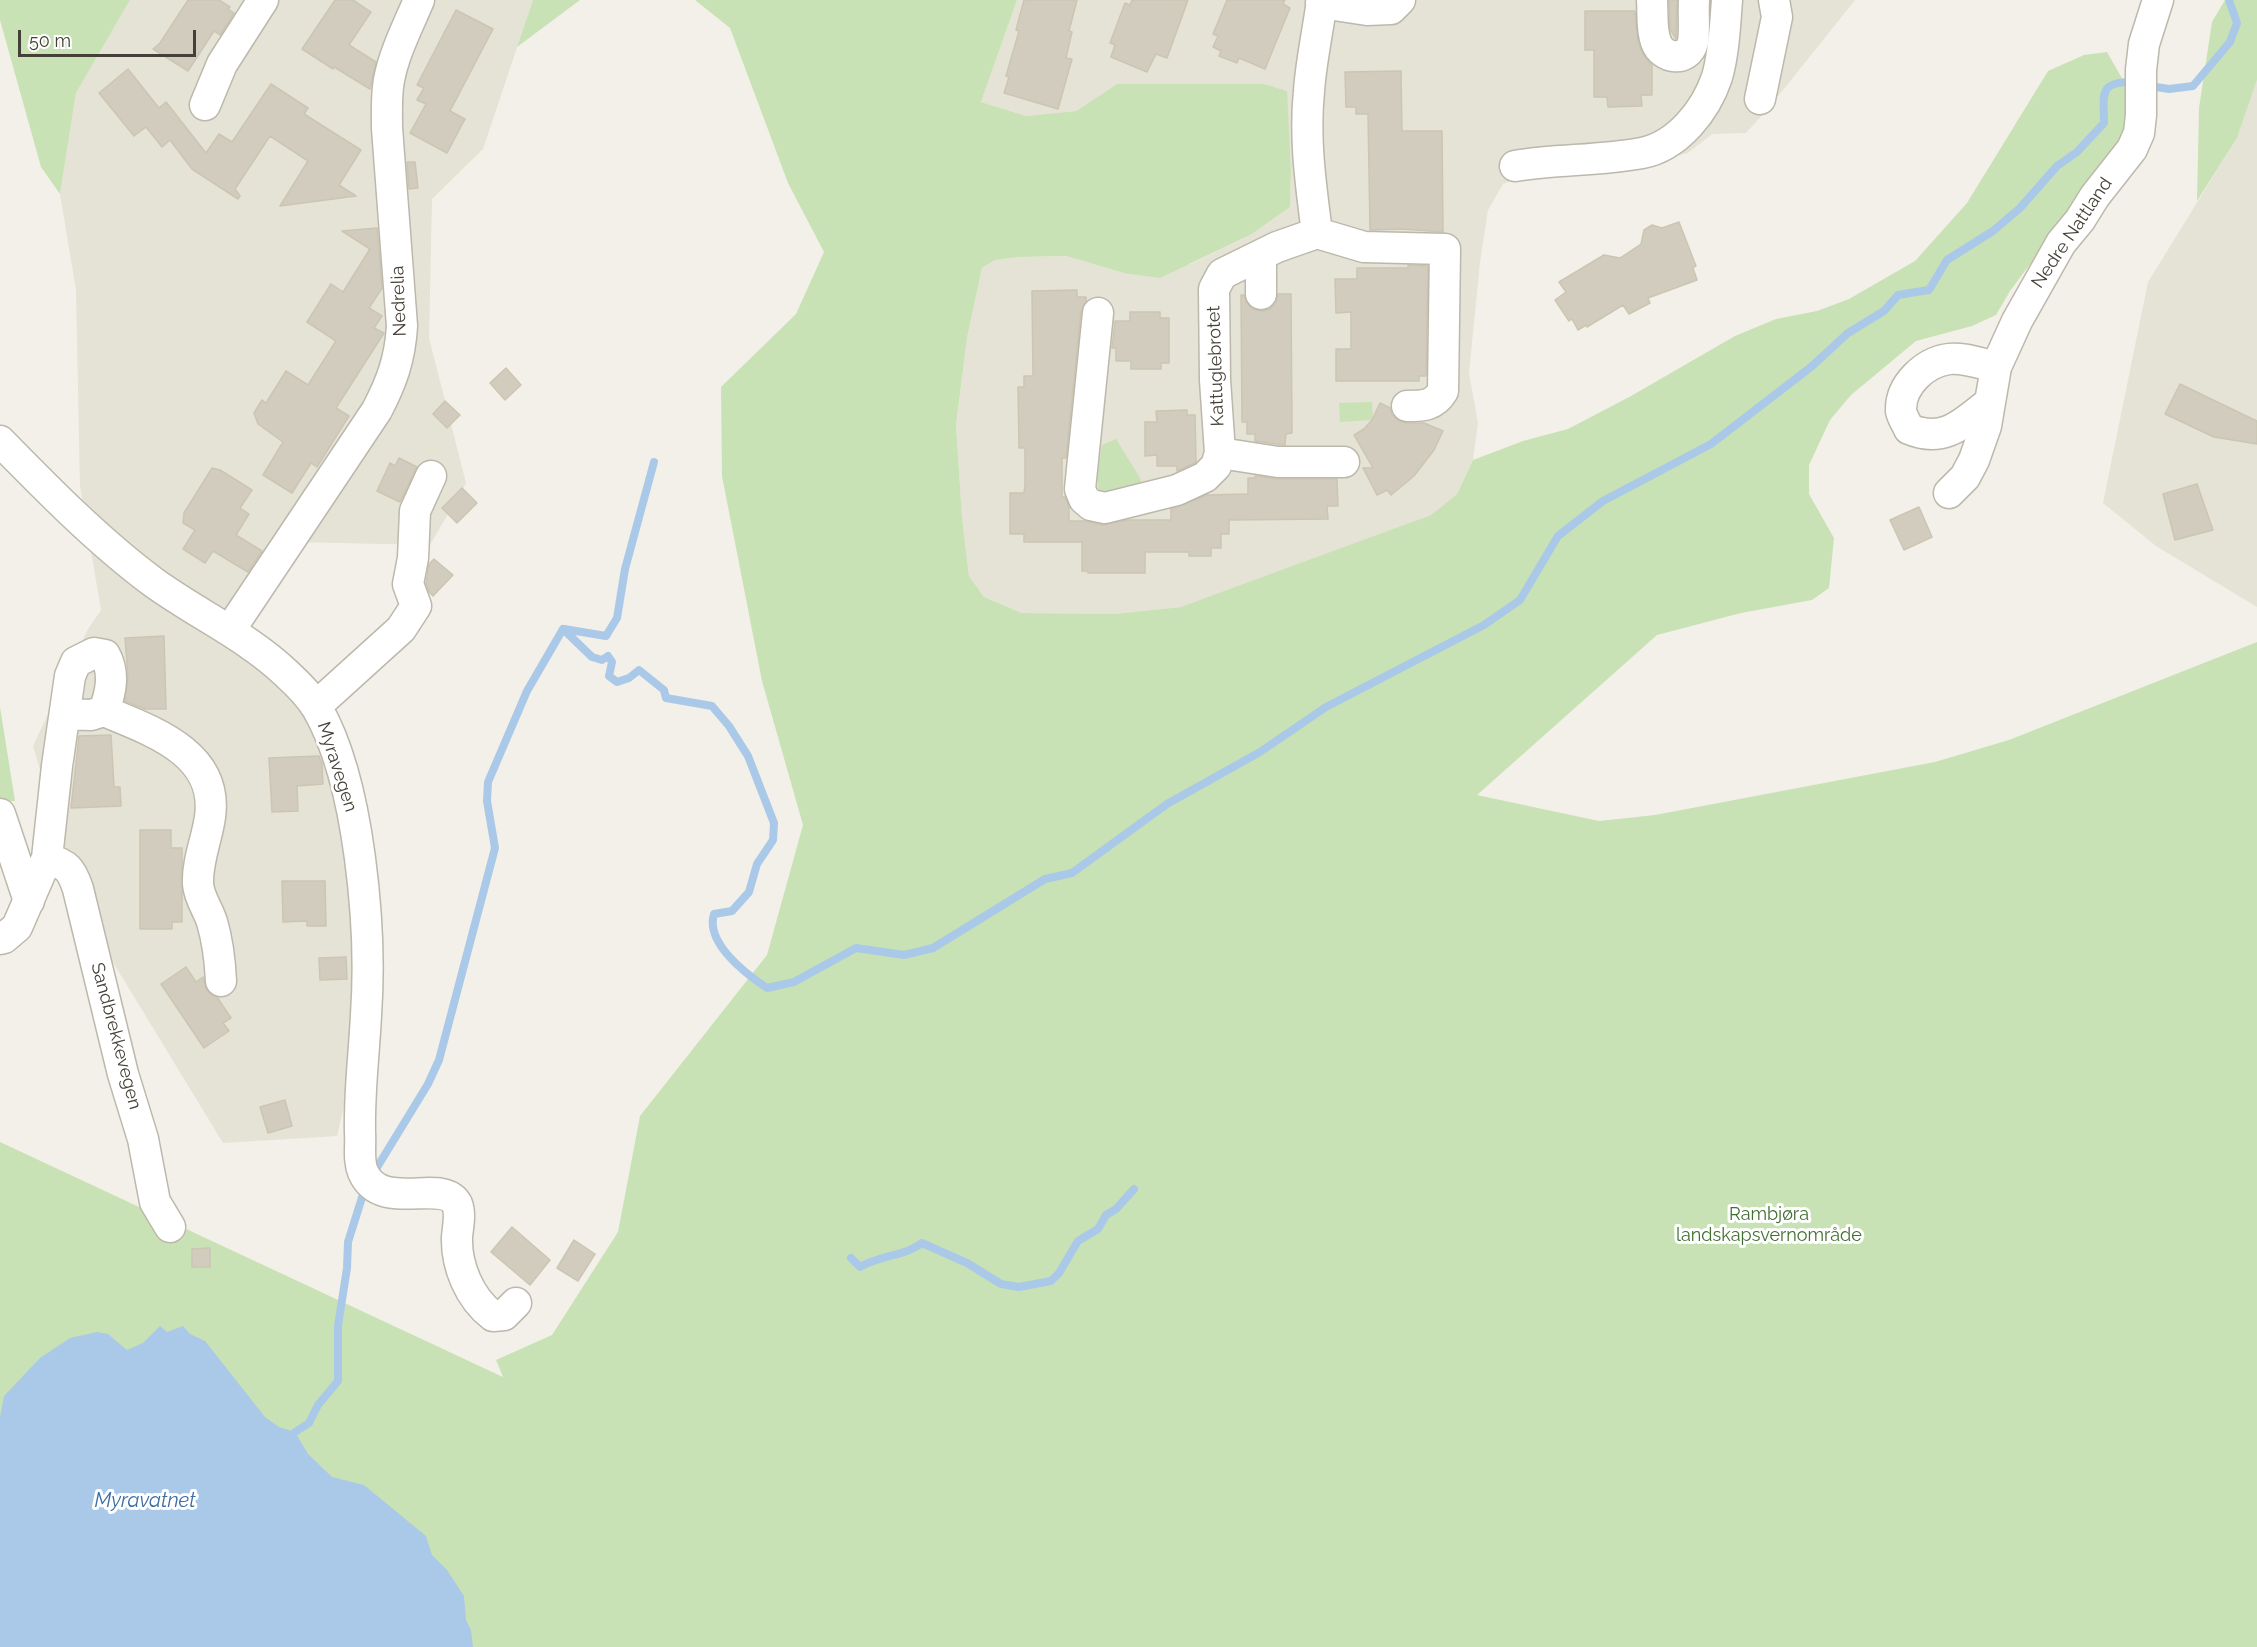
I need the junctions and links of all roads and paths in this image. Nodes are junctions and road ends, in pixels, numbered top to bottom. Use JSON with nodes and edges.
{"nodes":[{"id":1,"x":263,"y":0,"type":"edge"},
{"id":2,"x":419,"y":0,"type":"edge"},
{"id":3,"x":1401,"y":0,"type":"edge"},
{"id":4,"x":1652,"y":0,"type":"edge"},
{"id":5,"x":1694,"y":0,"type":"edge"},
{"id":6,"x":1727,"y":0,"type":"edge"},
{"id":7,"x":1774,"y":0,"type":"edge"},
{"id":8,"x":2158,"y":0,"type":"edge"},
{"id":9,"x":1321,"y":2,"type":"edge"},
{"id":10,"x":1760,"y":99,"type":"dead end"},
{"id":11,"x":205,"y":105,"type":"dead end"},
{"id":12,"x":1515,"y":166,"type":"dead end"},
{"id":13,"x":1317,"y":234,"type":"junction"},
{"id":14,"x":1261,"y":255,"type":"junction"},
{"id":15,"x":1261,"y":294,"type":"dead end"},
{"id":16,"x":1098,"y":313,"type":"dead end"},
{"id":17,"x":1996,"y":367,"type":"junction"},
{"id":18,"x":1990,"y":402,"type":"junction"},
{"id":19,"x":1407,"y":406,"type":"dead end"},
{"id":20,"x":0,"y":441,"type":"edge"},
{"id":21,"x":1220,"y":453,"type":"junction"},
{"id":22,"x":1344,"y":462,"type":"dead end"},
{"id":23,"x":431,"y":476,"type":"dead end"},
{"id":24,"x":1949,"y":493,"type":"dead end"},
{"id":25,"x":230,"y":630,"type":"junction"},
{"id":26,"x":316,"y":706,"type":"junction"},
{"id":27,"x":104,"y":711,"type":"junction"},
{"id":28,"x":65,"y":714,"type":"junction"},
{"id":29,"x":0,"y":814,"type":"edge"},
{"id":30,"x":47,"y":858,"type":"junction"},
{"id":31,"x":29,"y":901,"type":"junction"},
{"id":32,"x":0,"y":939,"type":"edge"},
{"id":33,"x":221,"y":981,"type":"dead end"},
{"id":34,"x":170,"y":1227,"type":"dead end"},
{"id":35,"x":516,"y":1303,"type":"dead end"}],
"edges":[{"from":1,"to":11,"type":"street"},
{"from":2,"to":25,"type":"street","name":"Nedrelia"},
{"from":3,"to":9,"type":"street"},
{"from":4,"to":5,"type":"street"},
{"from":6,"to":12,"type":"street"},
{"from":7,"to":10,"type":"street"},
{"from":8,"to":17,"type":"street","name":"Nedre Nattland"},
{"from":9,"to":13,"type":"street"},
{"from":13,"to":14,"type":"street","name":"Kattuglebrotet"},
{"from":13,"to":19,"type":"street"},
{"from":14,"to":15,"type":"street"},
{"from":14,"to":21,"type":"street","name":"Kattuglebrotet"},
{"from":16,"to":21,"type":"street","name":"Kattuglebrotet"},
{"from":17,"to":18,"type":"street","name":"Nedre Nattland"},
{"from":17,"to":18,"type":"street"},
{"from":18,"to":24,"type":"street","name":"Nedre Nattland"},
{"from":20,"to":25,"type":"street","name":"Myravegen"},
{"from":21,"to":22,"type":"street"},
{"from":23,"to":26,"type":"street"},
{"from":25,"to":26,"type":"street","name":"Myravegen"},
{"from":26,"to":35,"type":"street","name":"Myravegen"},
{"from":27,"to":28,"type":"street"},
{"from":27,"to":28,"type":"street"},
{"from":27,"to":33,"type":"street"},
{"from":28,"to":30,"type":"street"},
{"from":29,"to":31,"type":"street"},
{"from":30,"to":31,"type":"street"},
{"from":30,"to":34,"type":"street","name":"Sandbrekkevegen"},
{"from":31,"to":32,"type":"street"}]}
